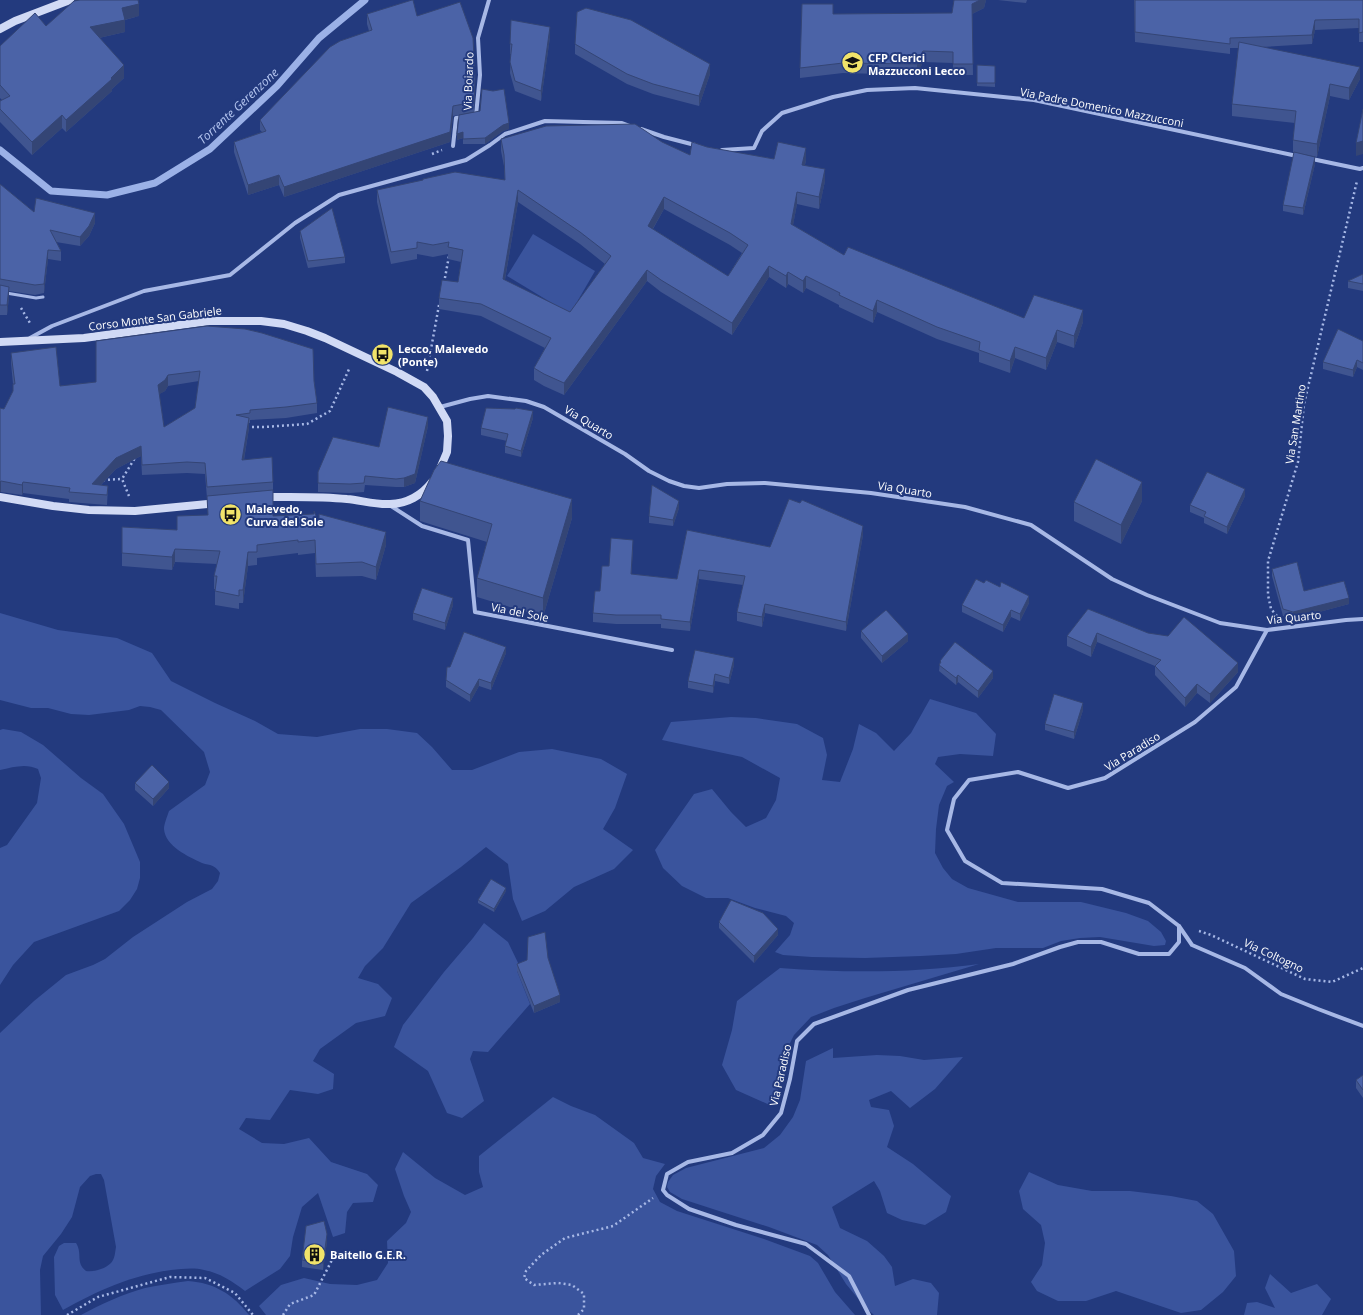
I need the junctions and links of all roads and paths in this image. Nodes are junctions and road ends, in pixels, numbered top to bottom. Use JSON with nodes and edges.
{"nodes":[{"id":1,"x":70,"y":0,"type":"edge"},
{"id":2,"x":489,"y":0,"type":"edge"},
{"id":3,"x":0,"y":30,"type":"edge"},
{"id":4,"x":698,"y":145,"type":"edge"},
{"id":5,"x":453,"y":146,"type":"dead end"},
{"id":6,"x":719,"y":151,"type":"edge"},
{"id":7,"x":1301,"y":157,"type":"edge"},
{"id":8,"x":1309,"y":158,"type":"edge"},
{"id":9,"x":1362,"y":168,"type":"edge"},
{"id":10,"x":449,"y":254,"type":"edge"},
{"id":11,"x":443,"y":285,"type":"edge"},
{"id":12,"x":0,"y":292,"type":"edge"},
{"id":13,"x":43,"y":297,"type":"edge"},
{"id":14,"x":440,"y":301,"type":"edge"},
{"id":15,"x":20,"y":306,"type":"dead end"},
{"id":16,"x":52,"y":326,"type":"junction"},
{"id":17,"x":24,"y":341,"type":"junction"},
{"id":18,"x":0,"y":342,"type":"edge"},
{"id":19,"x":357,"y":354,"type":"junction"},
{"id":20,"x":424,"y":387,"type":"junction"},
{"id":21,"x":440,"y":407,"type":"junction"},
{"id":22,"x":244,"y":427,"type":"edge"},
{"id":23,"x":140,"y":454,"type":"edge"},
{"id":24,"x":96,"y":478,"type":"edge"},
{"id":25,"x":122,"y":479,"type":"junction"},
{"id":26,"x":0,"y":497,"type":"edge"},
{"id":27,"x":252,"y":498,"type":"edge"},
{"id":28,"x":229,"y":502,"type":"edge"},
{"id":29,"x":389,"y":504,"type":"junction"},
{"id":30,"x":135,"y":511,"type":"junction"},
{"id":31,"x":1363,"y":619,"type":"edge"},
{"id":32,"x":1289,"y":628,"type":"junction"},
{"id":33,"x":1267,"y":630,"type":"junction"},
{"id":34,"x":672,"y":650,"type":"dead end"},
{"id":35,"x":1179,"y":926,"type":"junction"},
{"id":36,"x":1363,"y":968,"type":"edge"},
{"id":37,"x":1363,"y":1026,"type":"edge"},
{"id":38,"x":663,"y":1190,"type":"junction"},
{"id":39,"x":333,"y":1258,"type":"dead end"},
{"id":40,"x":68,"y":1315,"type":"edge"},
{"id":41,"x":253,"y":1315,"type":"edge"},
{"id":42,"x":283,"y":1315,"type":"edge"},
{"id":43,"x":578,"y":1315,"type":"edge"},
{"id":44,"x":869,"y":1315,"type":"edge"}],
"edges":[{"from":1,"to":3,"type":"main road"},
{"from":2,"to":5,"type":"street","name":"Via Boiardo"},
{"from":4,"to":16,"type":"street"},
{"from":6,"to":7,"type":"street","name":"Via Padre Domenico Mazzucconi"},
{"from":8,"to":9,"type":"street"},
{"from":9,"to":32,"type":"path","name":"Via San Martino"},
{"from":10,"to":11,"type":"path"},
{"from":12,"to":13,"type":"lane"},
{"from":14,"to":20,"type":"path"},
{"from":15,"to":16,"type":"path"},
{"from":16,"to":17,"type":"street"},
{"from":17,"to":18,"type":"main road","name":"Corso Monte San Gabriele"},
{"from":17,"to":19,"type":"main road","name":"Corso Monte San Gabriele"},
{"from":19,"to":20,"type":"main road","name":"Corso Monte San Gabriele"},
{"from":19,"to":22,"type":"path"},
{"from":20,"to":21,"type":"main road","name":"Corso Monte San Gabriele"},
{"from":21,"to":29,"type":"main road","name":"Corso Monte San Gabriele"},
{"from":21,"to":33,"type":"street","name":"Via Quarto"},
{"from":23,"to":25,"type":"path"},
{"from":24,"to":25,"type":"path"},
{"from":25,"to":30,"type":"path"},
{"from":26,"to":30,"type":"main road"},
{"from":27,"to":29,"type":"main road","name":"Corso Monte San Gabriele"},
{"from":28,"to":30,"type":"main road"},
{"from":29,"to":34,"type":"street","name":"Via del Sole"},
{"from":31,"to":32,"type":"street","name":"Via Quarto"},
{"from":32,"to":33,"type":"street","name":"Via Quarto"},
{"from":33,"to":35,"type":"street","name":"Via Paradiso"},
{"from":35,"to":36,"type":"path","name":"Via Coltogno"},
{"from":35,"to":37,"type":"street","name":"Via Paradiso"},
{"from":35,"to":38,"type":"street","name":"Via Paradiso"},
{"from":38,"to":43,"type":"path"},
{"from":38,"to":44,"type":"street"},
{"from":39,"to":42,"type":"path"},
{"from":40,"to":41,"type":"path"}]}
